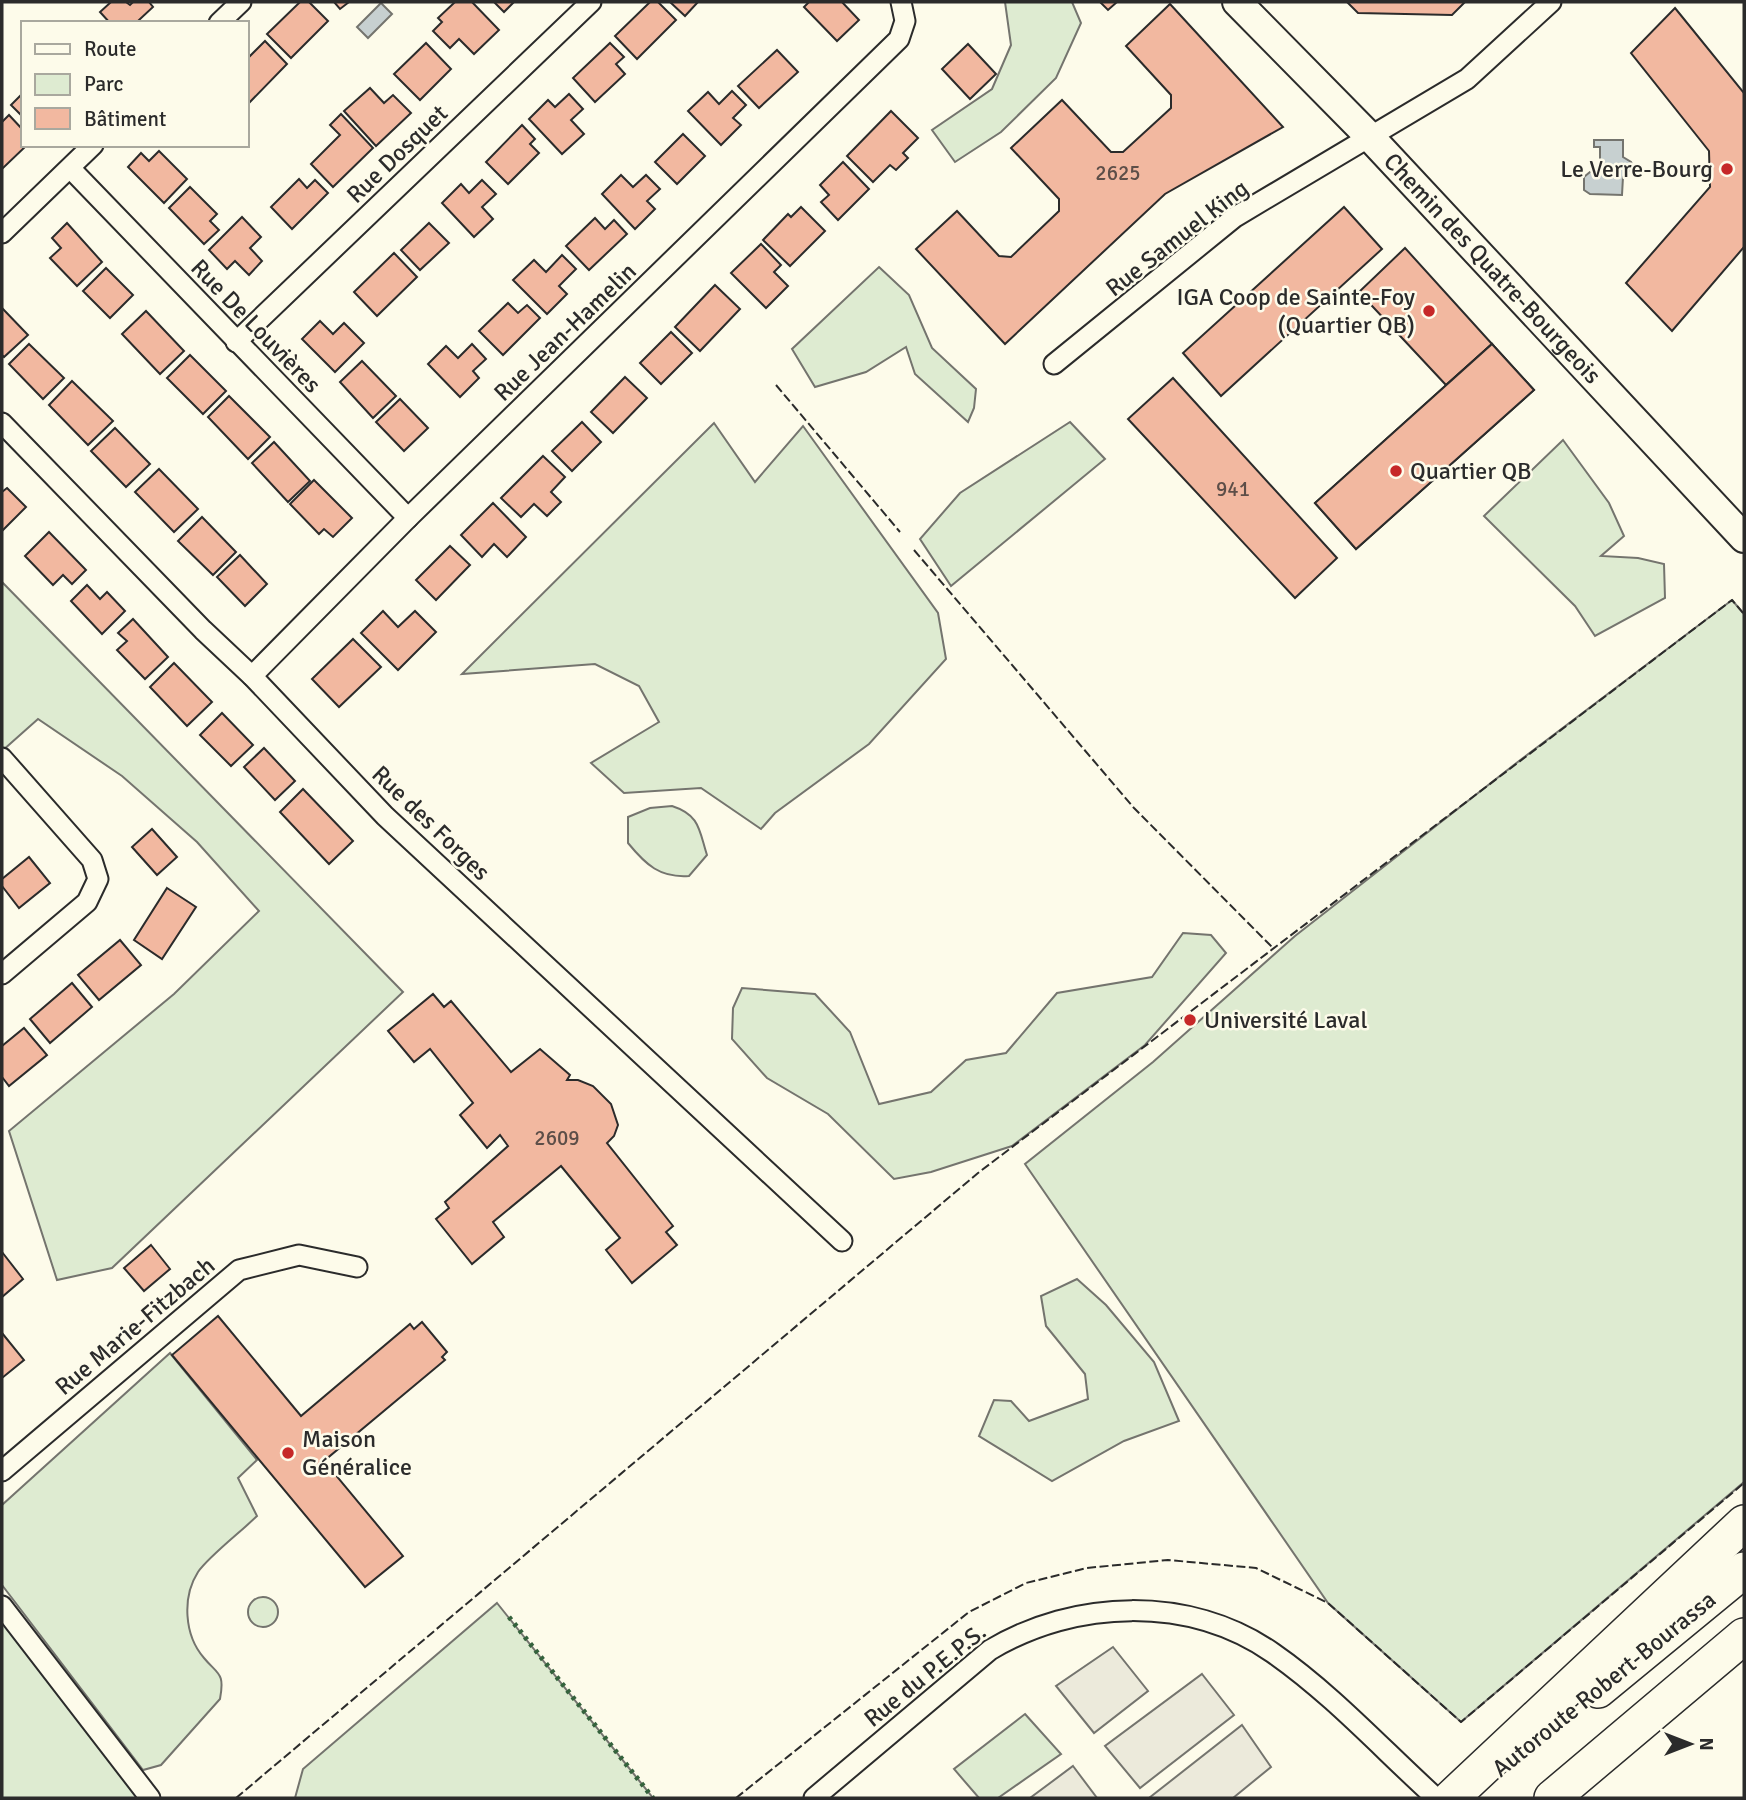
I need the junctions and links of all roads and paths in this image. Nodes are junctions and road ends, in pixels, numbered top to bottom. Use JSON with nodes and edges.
{"nodes":[{"id":1,"x":241,"y":2,"type":"edge"},
{"id":2,"x":591,"y":2,"type":"edge"},
{"id":3,"x":1237,"y":2,"type":"edge"},
{"id":4,"x":1551,"y":2,"type":"edge"},
{"id":5,"x":903,"y":11,"type":"edge"},
{"id":6,"x":221,"y":21,"type":"edge"},
{"id":7,"x":1369,"y":136,"type":"junction"},
{"id":8,"x":91,"y":147,"type":"edge"},
{"id":9,"x":70,"y":168,"type":"junction"},
{"id":10,"x":2,"y":233,"type":"edge"},
{"id":11,"x":236,"y":342,"type":"junction"},
{"id":12,"x":1054,"y":364,"type":"dead end"},
{"id":13,"x":2,"y":423,"type":"edge"},
{"id":14,"x":408,"y":518,"type":"junction"},
{"id":15,"x":1744,"y":538,"type":"edge"},
{"id":16,"x":253,"y":676,"type":"junction"},
{"id":17,"x":2,"y":758,"type":"edge"},
{"id":18,"x":2,"y":974,"type":"edge"},
{"id":19,"x":842,"y":1241,"type":"dead end"},
{"id":20,"x":357,"y":1267,"type":"dead end"},
{"id":21,"x":2,"y":1471,"type":"edge"},
{"id":22,"x":1744,"y":1523,"type":"edge"},
{"id":23,"x":1744,"y":1570,"type":"edge"},
{"id":24,"x":2,"y":1606,"type":"edge"},
{"id":25,"x":1744,"y":1636,"type":"edge"},
{"id":26,"x":1744,"y":1662,"type":"edge"},
{"id":27,"x":150,"y":1798,"type":"edge"},
{"id":28,"x":814,"y":1798,"type":"edge"},
{"id":29,"x":1436,"y":1798,"type":"edge"},
{"id":30,"x":1451,"y":1798,"type":"edge"},
{"id":31,"x":1464,"y":1798,"type":"edge"},
{"id":32,"x":1552,"y":1798,"type":"edge"}],
"edges":[{"from":1,"to":6,"type":"street"},
{"from":2,"to":11,"type":"street","name":"Rue Dosquet"},
{"from":3,"to":7,"type":"main road","name":"Chemin des Quatre-Bourgeois"},
{"from":4,"to":7,"type":"street","name":"Rue Samuel King"},
{"from":5,"to":14,"type":"street","name":"Rue Jean-Hamelin"},
{"from":7,"to":12,"type":"street","name":"Rue Samuel King"},
{"from":7,"to":15,"type":"main road","name":"Chemin des Quatre-Bourgeois"},
{"from":8,"to":9,"type":"street"},
{"from":9,"to":10,"type":"street"},
{"from":9,"to":11,"type":"street","name":"Rue De Louvières"},
{"from":11,"to":14,"type":"street","name":"Rue De Louvières"},
{"from":13,"to":16,"type":"street","name":"Rue des Forges"},
{"from":14,"to":16,"type":"street","name":"Rue Jean-Hamelin"},
{"from":16,"to":19,"type":"street","name":"Rue des Forges"},
{"from":17,"to":18,"type":"street"},
{"from":20,"to":21,"type":"street","name":"Rue Marie-Fitzbach"},
{"from":22,"to":30,"type":"highway"},
{"from":23,"to":31,"type":"highway","name":"Autoroute Robert-Bourassa"},
{"from":24,"to":27,"type":"street"},
{"from":25,"to":32,"type":"highway","name":"Autoroute Robert-Bourassa"},
{"from":26,"to":32,"type":"highway"},
{"from":28,"to":29,"type":"street","name":"Rue du P.E.P.S."}]}
